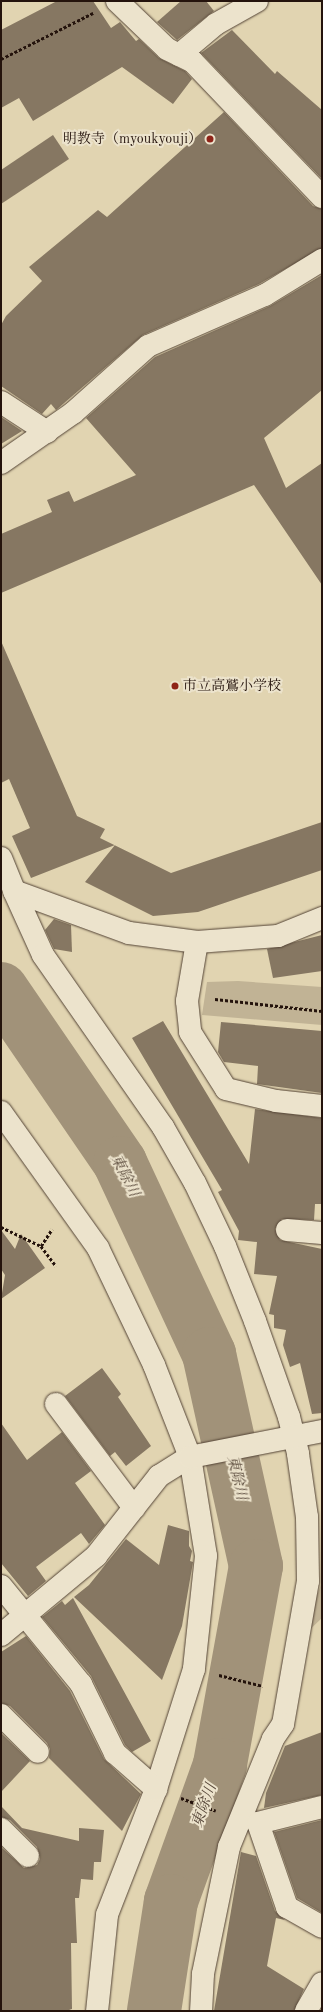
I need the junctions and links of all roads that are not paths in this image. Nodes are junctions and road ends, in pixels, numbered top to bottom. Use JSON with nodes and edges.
{"nodes":[{"id":1,"x":118,"y":1,"type":"edge"},
{"id":2,"x":257,"y":1,"type":"edge"},
{"id":3,"x":180,"y":55,"type":"junction"},
{"id":4,"x":322,"y":197,"type":"edge"},
{"id":5,"x":322,"y":260,"type":"edge"},
{"id":6,"x":1,"y":402,"type":"edge"},
{"id":7,"x":48,"y":432,"type":"junction"},
{"id":8,"x":1,"y":463,"type":"edge"},
{"id":9,"x":1,"y":858,"type":"edge"},
{"id":10,"x":14,"y":891,"type":"junction"},
{"id":11,"x":322,"y":918,"type":"edge"},
{"id":12,"x":197,"y":942,"type":"junction"},
{"id":13,"x":322,"y":1106,"type":"edge"},
{"id":14,"x":1,"y":1112,"type":"edge"},
{"id":15,"x":287,"y":1230,"type":"dead end"},
{"id":16,"x":322,"y":1233,"type":"edge"},
{"id":17,"x":56,"y":1404,"type":"dead end"},
{"id":18,"x":289,"y":1430,"type":"junction"},
{"id":19,"x":322,"y":1431,"type":"edge"},
{"id":20,"x":190,"y":1457,"type":"junction"},
{"id":21,"x":134,"y":1508,"type":"junction"},
{"id":22,"x":1,"y":1586,"type":"edge"},
{"id":23,"x":27,"y":1616,"type":"junction"},
{"id":24,"x":1,"y":1635,"type":"edge"},
{"id":25,"x":1,"y":1715,"type":"edge"},
{"id":26,"x":38,"y":1752,"type":"dead end"},
{"id":27,"x":156,"y":1788,"type":"junction"},
{"id":28,"x":322,"y":1807,"type":"edge"},
{"id":29,"x":244,"y":1824,"type":"junction"},
{"id":30,"x":1,"y":1829,"type":"edge"},
{"id":31,"x":28,"y":1856,"type":"dead end"},
{"id":32,"x":322,"y":1927,"type":"edge"},
{"id":33,"x":322,"y":1984,"type":"edge"},
{"id":34,"x":97,"y":2011,"type":"edge"},
{"id":35,"x":201,"y":2011,"type":"edge"},
{"id":36,"x":306,"y":2011,"type":"edge"}],
"edges":[{"from":1,"to":3,"type":"street"},
{"from":2,"to":3,"type":"street"},
{"from":3,"to":4,"type":"street"},
{"from":5,"to":7,"type":"street"},
{"from":6,"to":7,"type":"street"},
{"from":7,"to":8,"type":"street"},
{"from":9,"to":10,"type":"street"},
{"from":10,"to":12,"type":"street"},
{"from":10,"to":18,"type":"street"},
{"from":11,"to":12,"type":"street"},
{"from":12,"to":13,"type":"street"},
{"from":14,"to":20,"type":"street"},
{"from":15,"to":16,"type":"street"},
{"from":17,"to":21,"type":"street"},
{"from":18,"to":19,"type":"street"},
{"from":18,"to":20,"type":"street"},
{"from":18,"to":29,"type":"street"},
{"from":20,"to":21,"type":"street"},
{"from":20,"to":27,"type":"street"},
{"from":21,"to":23,"type":"street"},
{"from":22,"to":23,"type":"street"},
{"from":23,"to":24,"type":"street"},
{"from":23,"to":27,"type":"street"},
{"from":25,"to":26,"type":"street"},
{"from":27,"to":34,"type":"street"},
{"from":28,"to":29,"type":"street"},
{"from":29,"to":32,"type":"street"},
{"from":29,"to":35,"type":"street"},
{"from":30,"to":31,"type":"street"},
{"from":33,"to":36,"type":"street"}]}
